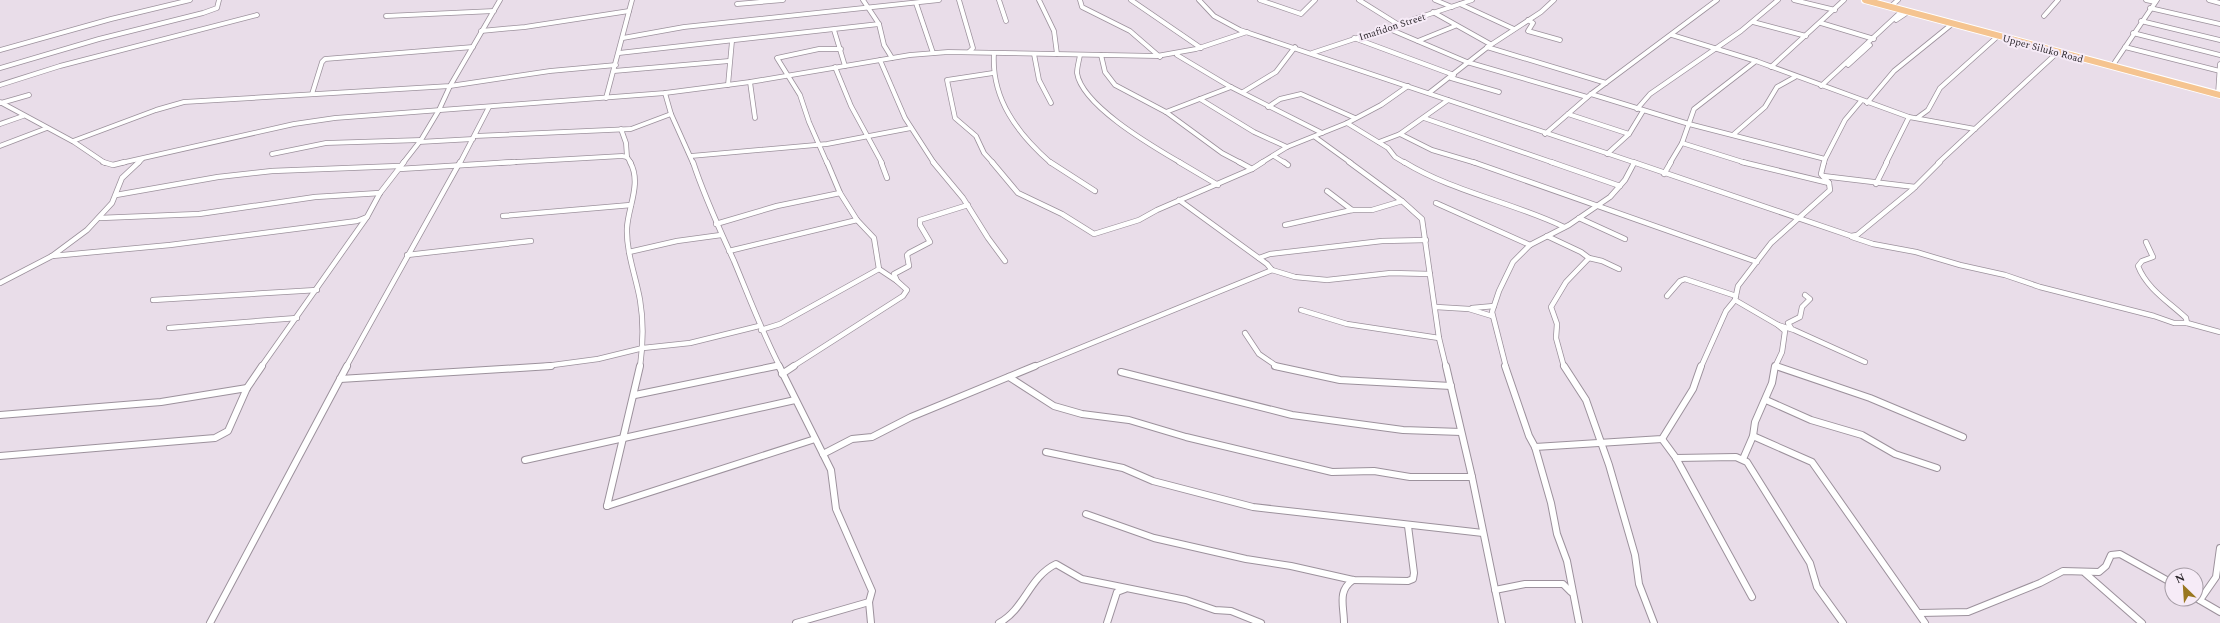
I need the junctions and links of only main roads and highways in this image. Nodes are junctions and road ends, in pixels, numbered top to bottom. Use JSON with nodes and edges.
{"nodes":[{"id":1,"x":1865,"y":0,"type":"edge"},
{"id":2,"x":2219,"y":95,"type":"edge"}],
"edges":[{"from":1,"to":2,"type":"main road","name":"Upper Siluko Road"}]}
